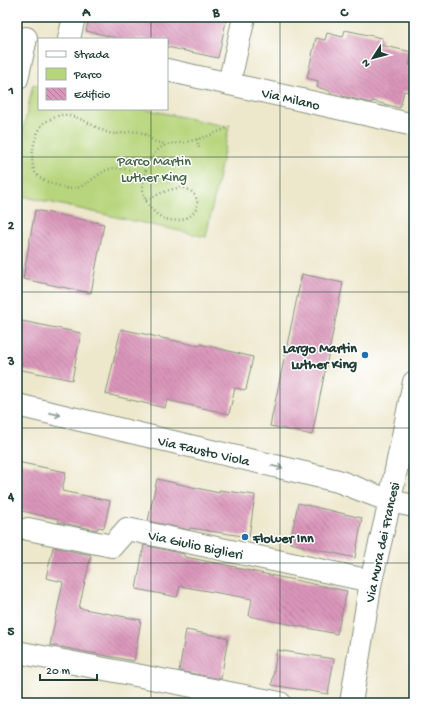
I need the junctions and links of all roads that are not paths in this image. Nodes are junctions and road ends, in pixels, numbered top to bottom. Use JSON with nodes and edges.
{"nodes":[{"id":1,"x":74,"y":17,"type":"edge"},
{"id":2,"x":244,"y":17,"type":"edge"},
{"id":3,"x":69,"y":38,"type":"edge"},
{"id":4,"x":27,"y":39,"type":"edge"},
{"id":5,"x":168,"y":70,"type":"edge"},
{"id":6,"x":17,"y":79,"type":"edge"},
{"id":7,"x":229,"y":84,"type":"junction"},
{"id":8,"x":414,"y":125,"type":"edge"},
{"id":9,"x":414,"y":382,"type":"edge"},
{"id":10,"x":17,"y":406,"type":"edge"},
{"id":11,"x":390,"y":501,"type":"junction"},
{"id":12,"x":414,"y":506,"type":"edge"},
{"id":13,"x":28,"y":529,"type":"dead end"},
{"id":14,"x":371,"y":581,"type":"junction"},
{"id":15,"x":17,"y":652,"type":"edge"},
{"id":16,"x":280,"y":703,"type":"edge"},
{"id":17,"x":351,"y":703,"type":"edge"}],
"edges":[{"from":1,"to":3,"type":"street"},
{"from":2,"to":7,"type":"street"},
{"from":4,"to":6,"type":"street"},
{"from":5,"to":7,"type":"street","name":"Via Milano"},
{"from":7,"to":8,"type":"street","name":"Via Milano"},
{"from":9,"to":11,"type":"street","name":"Via Mura dei Francesi"},
{"from":10,"to":11,"type":"street","name":"Via Fausto Viola","one_way":true},
{"from":11,"to":12,"type":"street","name":"Via Fausto Viola"},
{"from":11,"to":14,"type":"street","name":"Via Mura dei Francesi"},
{"from":13,"to":14,"type":"street","name":"Via Giulio Biglieri"},
{"from":14,"to":17,"type":"street","name":"Via Mura dei Francesi"},
{"from":15,"to":16,"type":"street"}]}
